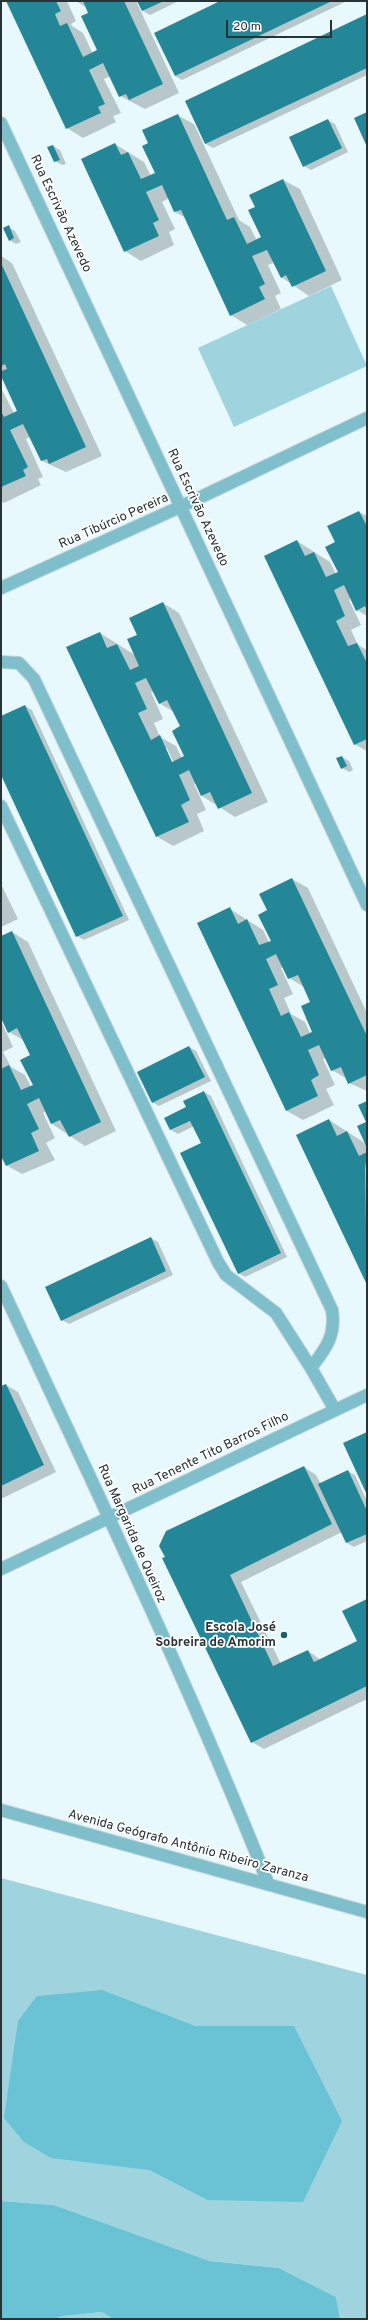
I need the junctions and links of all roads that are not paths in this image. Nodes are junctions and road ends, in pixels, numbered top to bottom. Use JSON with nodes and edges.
{"nodes":[{"id":1,"x":1,"y":123,"type":"edge"},
{"id":2,"x":367,"y":418,"type":"edge"},
{"id":3,"x":182,"y":506,"type":"junction"},
{"id":4,"x":1,"y":588,"type":"edge"},
{"id":5,"x":1,"y":662,"type":"edge"},
{"id":6,"x":1,"y":806,"type":"edge"},
{"id":7,"x":367,"y":905,"type":"edge"},
{"id":8,"x":1,"y":1286,"type":"edge"},
{"id":9,"x":311,"y":1368,"type":"junction"},
{"id":10,"x":367,"y":1394,"type":"edge"},
{"id":11,"x":335,"y":1410,"type":"junction"},
{"id":12,"x":109,"y":1518,"type":"junction"},
{"id":13,"x":1,"y":1569,"type":"edge"},
{"id":14,"x":1,"y":1810,"type":"edge"},
{"id":15,"x":268,"y":1883,"type":"junction"},
{"id":16,"x":367,"y":1912,"type":"edge"}],
"edges":[{"from":1,"to":3,"type":"street","name":"Rua Escrivão Azevedo"},
{"from":2,"to":3,"type":"street","name":"Rua Tibúrcio Pereira"},
{"from":3,"to":4,"type":"street","name":"Rua Tibúrcio Pereira"},
{"from":3,"to":7,"type":"street","name":"Rua Escrivão Azevedo"},
{"from":5,"to":9,"type":"street"},
{"from":6,"to":9,"type":"street"},
{"from":8,"to":12,"type":"street","name":"Rua Margarida de Queiroz"},
{"from":9,"to":11,"type":"street"},
{"from":10,"to":11,"type":"street","name":"Rua Tenente Tito Barros Filho"},
{"from":11,"to":12,"type":"street","name":"Rua Tenente Tito Barros Filho"},
{"from":12,"to":13,"type":"street","name":"Rua Tenente Tito Barros Filho"},
{"from":12,"to":15,"type":"street","name":"Rua Margarida de Queiroz"},
{"from":14,"to":15,"type":"street","name":"Avenida Geógrafo Antônio Ribeiro Zaranza"},
{"from":15,"to":16,"type":"street","name":"Avenida Geógrafo Antônio Ribeiro Zaranza"}]}
